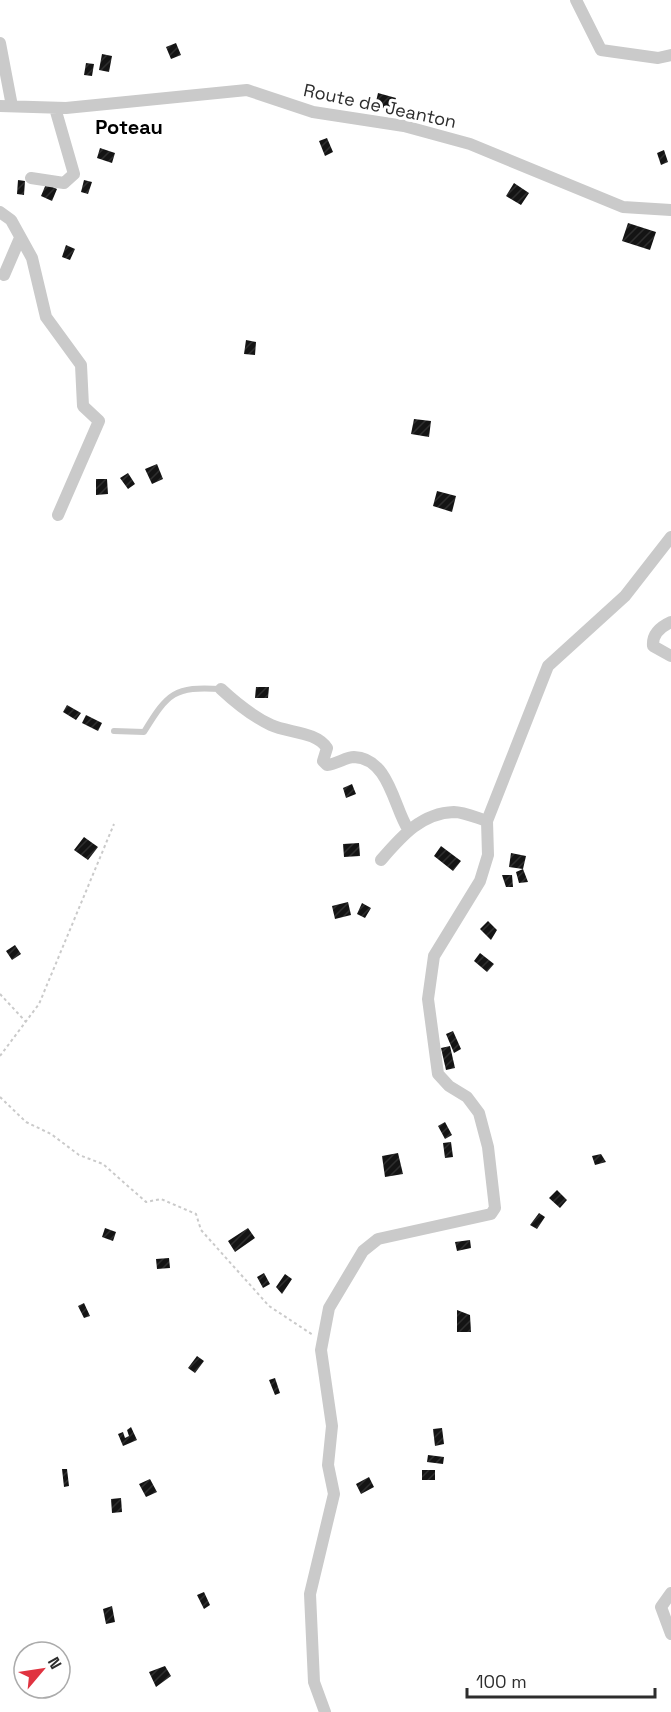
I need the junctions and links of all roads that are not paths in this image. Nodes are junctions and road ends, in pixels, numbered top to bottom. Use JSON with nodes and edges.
{"nodes":[{"id":1,"x":576,"y":0,"type":"edge"},
{"id":2,"x":0,"y":43,"type":"edge"},
{"id":3,"x":671,"y":55,"type":"edge"},
{"id":4,"x":6,"y":106,"type":"edge"},
{"id":5,"x":55,"y":108,"type":"junction"},
{"id":6,"x":31,"y":177,"type":"dead end"},
{"id":7,"x":671,"y":210,"type":"edge"},
{"id":8,"x":0,"y":212,"type":"edge"},
{"id":9,"x":20,"y":238,"type":"junction"},
{"id":10,"x":4,"y":274,"type":"dead end"},
{"id":11,"x":58,"y":515,"type":"dead end"},
{"id":12,"x":671,"y":537,"type":"edge"},
{"id":13,"x":671,"y":622,"type":"edge"},
{"id":14,"x":671,"y":656,"type":"edge"},
{"id":15,"x":221,"y":688,"type":"joint"},
{"id":16,"x":114,"y":731,"type":"dead end"},
{"id":17,"x":487,"y":821,"type":"junction"},
{"id":18,"x":408,"y":829,"type":"junction"},
{"id":19,"x":381,"y":860,"type":"dead end"},
{"id":20,"x":671,"y":1593,"type":"edge"},
{"id":21,"x":671,"y":1634,"type":"edge"},
{"id":22,"x":325,"y":1712,"type":"edge"}],
"edges":[{"from":1,"to":3,"type":"street"},
{"from":2,"to":4,"type":"street"},
{"from":4,"to":5,"type":"street","name":"Route de Jeanton"},
{"from":5,"to":6,"type":"street"},
{"from":5,"to":7,"type":"street","name":"Route de Jeanton"},
{"from":8,"to":9,"type":"street"},
{"from":9,"to":10,"type":"street"},
{"from":9,"to":11,"type":"street"},
{"from":12,"to":17,"type":"street"},
{"from":13,"to":14,"type":"street"},
{"from":15,"to":16,"type":"lane"},
{"from":15,"to":18,"type":"street"},
{"from":17,"to":18,"type":"street"},
{"from":17,"to":22,"type":"street"},
{"from":18,"to":19,"type":"street"},
{"from":20,"to":21,"type":"street"}]}
